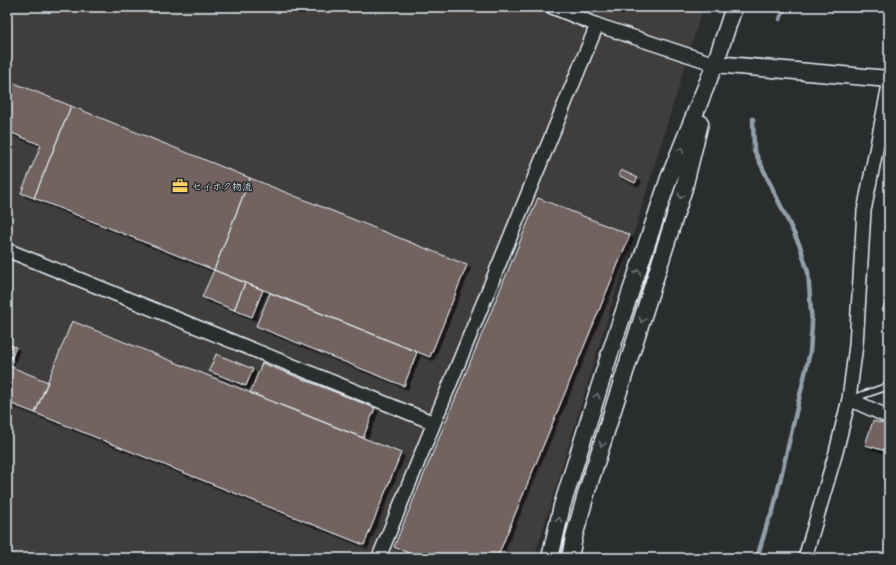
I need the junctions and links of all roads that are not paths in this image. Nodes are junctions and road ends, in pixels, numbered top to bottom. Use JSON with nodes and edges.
{"nodes":[{"id":1,"x":552,"y":7,"type":"edge"},
{"id":2,"x":734,"y":7,"type":"edge"},
{"id":3,"x":597,"y":25,"type":"junction"},
{"id":4,"x":715,"y":64,"type":"junction"},
{"id":5,"x":889,"y":79,"type":"edge"},
{"id":6,"x":889,"y":85,"type":"edge"},
{"id":7,"x":7,"y":250,"type":"edge"},
{"id":8,"x":889,"y":386,"type":"edge"},
{"id":9,"x":849,"y":399,"type":"junction"},
{"id":10,"x":889,"y":417,"type":"edge"},
{"id":11,"x":434,"y":423,"type":"junction"},
{"id":12,"x":380,"y":558,"type":"edge"},
{"id":13,"x":550,"y":558,"type":"edge"},
{"id":14,"x":570,"y":558,"type":"edge"},
{"id":15,"x":805,"y":558,"type":"edge"}],
"edges":[{"from":1,"to":3,"type":"street"},
{"from":2,"to":4,"type":"street"},
{"from":3,"to":4,"type":"street"},
{"from":3,"to":11,"type":"street"},
{"from":4,"to":5,"type":"street"},
{"from":13,"to":4,"type":"street","one_way":true},
{"from":4,"to":14,"type":"street","one_way":true},
{"from":6,"to":9,"type":"street"},
{"from":7,"to":11,"type":"street"},
{"from":8,"to":9,"type":"lane"},
{"from":9,"to":10,"type":"street"},
{"from":9,"to":15,"type":"street"},
{"from":11,"to":12,"type":"street"}]}
